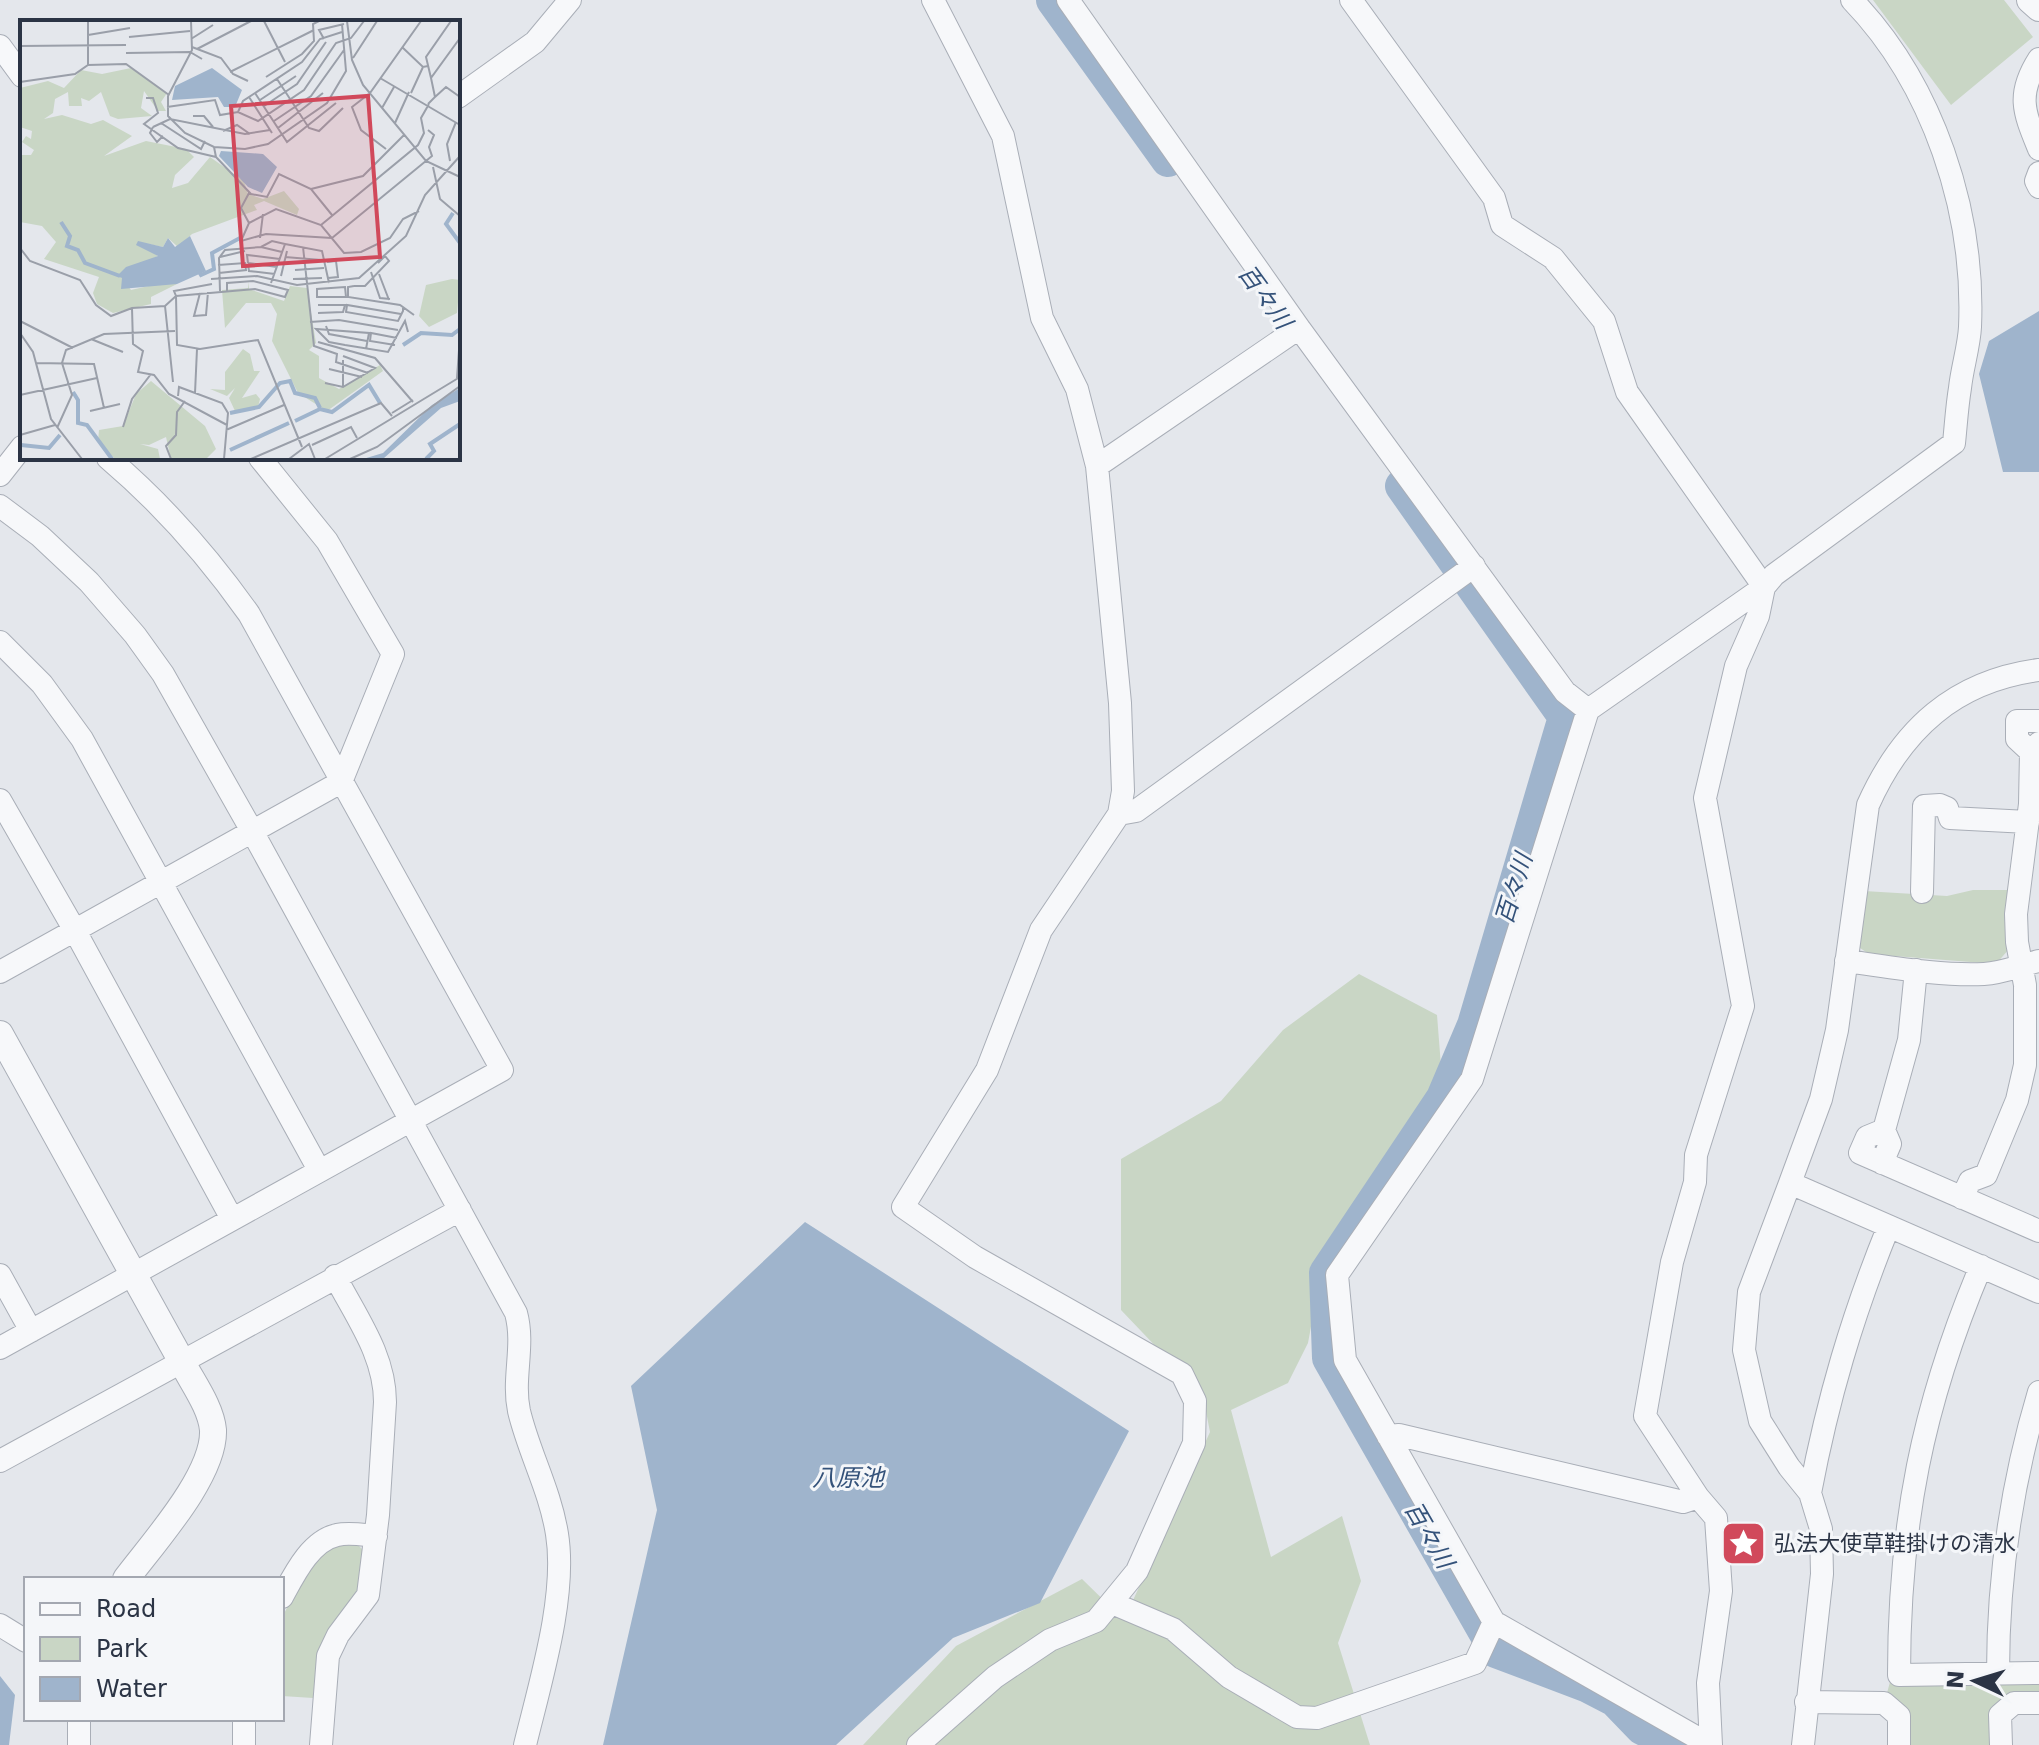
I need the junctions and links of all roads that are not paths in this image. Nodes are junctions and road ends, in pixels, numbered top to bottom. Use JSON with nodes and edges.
{"nodes":[{"id":1,"x":570,"y":0,"type":"edge"},
{"id":2,"x":933,"y":0,"type":"edge"},
{"id":3,"x":1068,"y":0,"type":"edge"},
{"id":4,"x":1351,"y":0,"type":"edge"},
{"id":5,"x":1852,"y":0,"type":"edge"},
{"id":6,"x":2030,"y":0,"type":"edge"},
{"id":7,"x":2039,"y":8,"type":"edge"},
{"id":8,"x":0,"y":46,"type":"edge"},
{"id":9,"x":2039,"y":59,"type":"edge"},
{"id":10,"x":20,"y":73,"type":"edge"},
{"id":11,"x":460,"y":96,"type":"edge"},
{"id":12,"x":2039,"y":149,"type":"edge"},
{"id":13,"x":2039,"y":173,"type":"edge"},
{"id":14,"x":2039,"y":187,"type":"edge"},
{"id":15,"x":1299,"y":328,"type":"junction"},
{"id":16,"x":20,"y":450,"type":"edge"},
{"id":17,"x":110,"y":460,"type":"edge"},
{"id":18,"x":262,"y":460,"type":"edge"},
{"id":19,"x":1097,"y":466,"type":"junction"},
{"id":20,"x":0,"y":475,"type":"edge"},
{"id":21,"x":0,"y":506,"type":"edge"},
{"id":22,"x":1474,"y":566,"type":"junction"},
{"id":23,"x":1764,"y":587,"type":"junction"},
{"id":24,"x":0,"y":642,"type":"edge"},
{"id":25,"x":2039,"y":670,"type":"edge"},
{"id":26,"x":1588,"y":710,"type":"junction"},
{"id":27,"x":2039,"y":721,"type":"edge"},
{"id":28,"x":2035,"y":747,"type":"edge"},
{"id":29,"x":341,"y":782,"type":"junction"},
{"id":30,"x":0,"y":800,"type":"edge"},
{"id":31,"x":1119,"y":814,"type":"junction"},
{"id":32,"x":2028,"y":822,"type":"junction"},
{"id":33,"x":252,"y":831,"type":"junction"},
{"id":34,"x":162,"y":883,"type":"junction"},
{"id":35,"x":1922,"y":892,"type":"dead end"},
{"id":36,"x":74,"y":929,"type":"junction"},
{"id":37,"x":1846,"y":961,"type":"junction"},
{"id":38,"x":2030,"y":963,"type":"edge"},
{"id":39,"x":1916,"y":970,"type":"junction"},
{"id":40,"x":0,"y":972,"type":"edge"},
{"id":41,"x":0,"y":1034,"type":"edge"},
{"id":42,"x":410,"y":1121,"type":"junction"},
{"id":43,"x":319,"y":1170,"type":"junction"},
{"id":44,"x":1986,"y":1175,"type":"junction"},
{"id":45,"x":1790,"y":1183,"type":"junction"},
{"id":46,"x":1962,"y":1198,"type":"junction"},
{"id":47,"x":1983,"y":1208,"type":"junction"},
{"id":48,"x":460,"y":1210,"type":"junction"},
{"id":49,"x":232,"y":1219,"type":"junction"},
{"id":50,"x":1888,"y":1228,"type":"junction"},
{"id":51,"x":2039,"y":1231,"type":"edge"},
{"id":52,"x":1981,"y":1266,"type":"junction"},
{"id":53,"x":0,"y":1275,"type":"edge"},
{"id":54,"x":133,"y":1275,"type":"junction"},
{"id":55,"x":335,"y":1276,"type":"junction"},
{"id":56,"x":2039,"y":1292,"type":"edge"},
{"id":57,"x":31,"y":1331,"type":"junction"},
{"id":58,"x":0,"y":1348,"type":"edge"},
{"id":59,"x":182,"y":1362,"type":"junction"},
{"id":60,"x":2039,"y":1392,"type":"edge"},
{"id":61,"x":1388,"y":1436,"type":"junction"},
{"id":62,"x":0,"y":1461,"type":"edge"},
{"id":63,"x":1810,"y":1493,"type":"junction"},
{"id":64,"x":1698,"y":1497,"type":"junction"},
{"id":65,"x":376,"y":1536,"type":"junction"},
{"id":66,"x":127,"y":1577,"type":"edge"},
{"id":67,"x":284,"y":1593,"type":"edge"},
{"id":68,"x":1112,"y":1603,"type":"junction"},
{"id":69,"x":1494,"y":1622,"type":"junction"},
{"id":70,"x":0,"y":1625,"type":"edge"},
{"id":71,"x":24,"y":1640,"type":"edge"},
{"id":72,"x":1998,"y":1673,"type":"junction"},
{"id":73,"x":2039,"y":1673,"type":"edge"},
{"id":74,"x":1806,"y":1702,"type":"junction"},
{"id":75,"x":2039,"y":1703,"type":"edge"},
{"id":76,"x":79,"y":1721,"type":"edge"},
{"id":77,"x":244,"y":1721,"type":"edge"},
{"id":78,"x":79,"y":1745,"type":"edge"},
{"id":79,"x":244,"y":1745,"type":"edge"},
{"id":80,"x":321,"y":1745,"type":"edge"},
{"id":81,"x":525,"y":1745,"type":"edge"},
{"id":82,"x":918,"y":1745,"type":"edge"},
{"id":83,"x":1711,"y":1745,"type":"edge"},
{"id":84,"x":1803,"y":1745,"type":"edge"},
{"id":85,"x":1899,"y":1745,"type":"edge"},
{"id":86,"x":2001,"y":1745,"type":"edge"}],
"edges":[{"from":1,"to":11,"type":"street"},
{"from":2,"to":19,"type":"street"},
{"from":3,"to":15,"type":"street"},
{"from":4,"to":23,"type":"street"},
{"from":5,"to":23,"type":"street"},
{"from":6,"to":7,"type":"street"},
{"from":8,"to":10,"type":"street"},
{"from":9,"to":12,"type":"street"},
{"from":13,"to":14,"type":"street"},
{"from":15,"to":19,"type":"street"},
{"from":15,"to":22,"type":"street"},
{"from":16,"to":20,"type":"street"},
{"from":17,"to":29,"type":"street"},
{"from":18,"to":29,"type":"street"},
{"from":19,"to":31,"type":"street"},
{"from":21,"to":33,"type":"street"},
{"from":22,"to":26,"type":"street"},
{"from":22,"to":31,"type":"street"},
{"from":23,"to":26,"type":"street"},
{"from":23,"to":64,"type":"street"},
{"from":24,"to":34,"type":"street"},
{"from":25,"to":37,"type":"street"},
{"from":26,"to":61,"type":"street"},
{"from":27,"to":28,"type":"street"},
{"from":28,"to":32,"type":"street"},
{"from":29,"to":33,"type":"street"},
{"from":29,"to":42,"type":"street"},
{"from":30,"to":36,"type":"street"},
{"from":31,"to":68,"type":"street"},
{"from":32,"to":35,"type":"street"},
{"from":32,"to":38,"type":"street"},
{"from":33,"to":34,"type":"street"},
{"from":33,"to":42,"type":"street"},
{"from":34,"to":36,"type":"street"},
{"from":34,"to":43,"type":"street"},
{"from":36,"to":40,"type":"street"},
{"from":36,"to":49,"type":"street"},
{"from":37,"to":39,"type":"street"},
{"from":37,"to":45,"type":"street"},
{"from":38,"to":39,"type":"street"},
{"from":38,"to":44,"type":"street"},
{"from":39,"to":46,"type":"street"},
{"from":41,"to":54,"type":"street"},
{"from":42,"to":43,"type":"street"},
{"from":42,"to":48,"type":"street"},
{"from":43,"to":49,"type":"street"},
{"from":44,"to":46,"type":"street"},
{"from":44,"to":47,"type":"street"},
{"from":45,"to":50,"type":"street"},
{"from":45,"to":63,"type":"street"},
{"from":46,"to":47,"type":"street"},
{"from":47,"to":51,"type":"street"},
{"from":48,"to":55,"type":"street"},
{"from":48,"to":81,"type":"street"},
{"from":49,"to":54,"type":"street"},
{"from":50,"to":52,"type":"street"},
{"from":50,"to":63,"type":"street"},
{"from":52,"to":56,"type":"street"},
{"from":52,"to":72,"type":"street"},
{"from":53,"to":57,"type":"street"},
{"from":54,"to":57,"type":"street"},
{"from":54,"to":59,"type":"street"},
{"from":55,"to":59,"type":"street"},
{"from":55,"to":65,"type":"street"},
{"from":57,"to":58,"type":"street"},
{"from":59,"to":62,"type":"street"},
{"from":59,"to":66,"type":"street"},
{"from":60,"to":72,"type":"street"},
{"from":61,"to":64,"type":"street"},
{"from":61,"to":69,"type":"street"},
{"from":63,"to":74,"type":"street"},
{"from":64,"to":83,"type":"street"},
{"from":65,"to":67,"type":"street"},
{"from":65,"to":80,"type":"street"},
{"from":68,"to":69,"type":"street"},
{"from":68,"to":82,"type":"street"},
{"from":69,"to":83,"type":"street"},
{"from":70,"to":71,"type":"street"},
{"from":72,"to":73,"type":"street"},
{"from":74,"to":84,"type":"street"},
{"from":74,"to":85,"type":"street"},
{"from":75,"to":86,"type":"street"},
{"from":76,"to":78,"type":"street"},
{"from":77,"to":79,"type":"street"}]}
